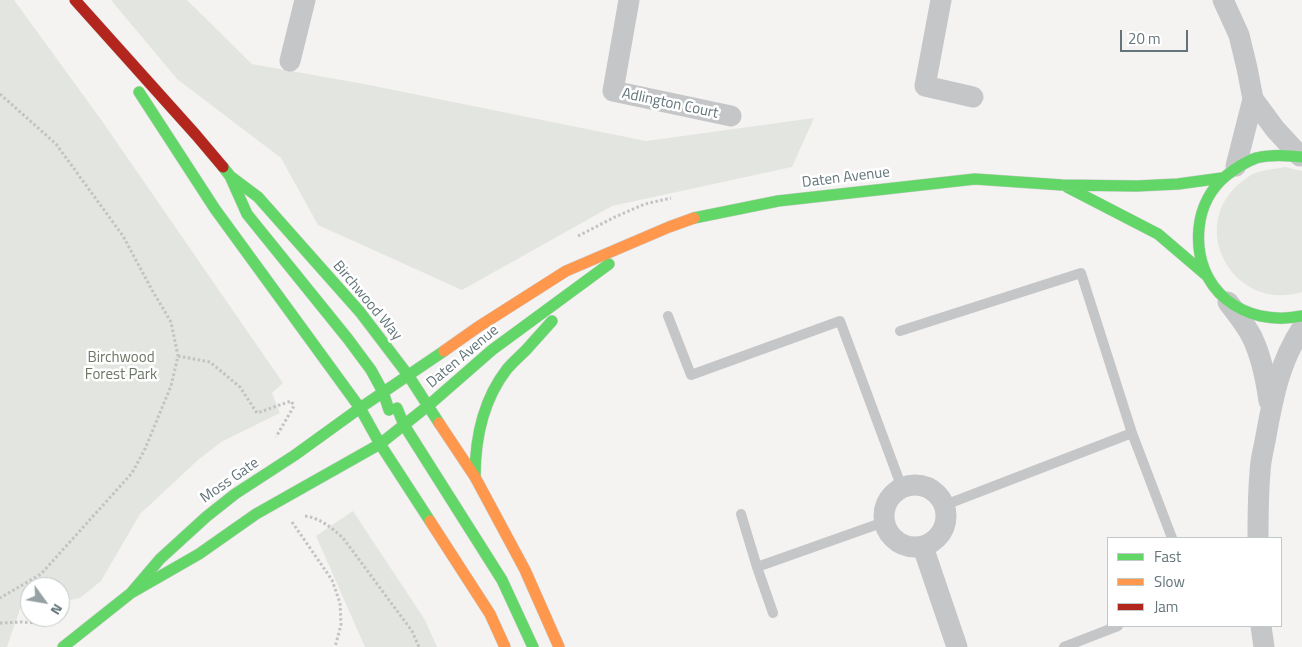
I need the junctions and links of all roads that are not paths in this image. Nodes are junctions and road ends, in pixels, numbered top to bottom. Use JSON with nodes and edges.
{"nodes":[{"id":1,"x":75,"y":0,"type":"edge"},
{"id":2,"x":305,"y":0,"type":"edge"},
{"id":3,"x":629,"y":0,"type":"edge"},
{"id":4,"x":941,"y":0,"type":"edge"},
{"id":5,"x":1223,"y":0,"type":"edge"},
{"id":6,"x":91,"y":18,"type":"junction"},
{"id":7,"x":290,"y":61,"type":"dead end"},
{"id":8,"x":973,"y":96,"type":"dead end"},
{"id":9,"x":1253,"y":99,"type":"junction"},
{"id":10,"x":731,"y":116,"type":"dead end"},
{"id":11,"x":1301,"y":156,"type":"edge"},
{"id":12,"x":1229,"y":172,"type":"junction"},
{"id":13,"x":230,"y":176,"type":"junction"},
{"id":14,"x":1062,"y":185,"type":"junction"},
{"id":15,"x":638,"y":241,"type":"junction"},
{"id":16,"x":595,"y":274,"type":"junction"},
{"id":17,"x":1206,"y":275,"type":"junction"},
{"id":18,"x":1227,"y":301,"type":"junction"},
{"id":19,"x":668,"y":316,"type":"dead end"},
{"id":20,"x":1302,"y":316,"type":"edge"},
{"id":21,"x":1302,"y":328,"type":"edge"},
{"id":22,"x":900,"y":331,"type":"dead end"},
{"id":23,"x":408,"y":375,"type":"junction"},
{"id":24,"x":383,"y":392,"type":"junction"},
{"id":25,"x":429,"y":405,"type":"junction"},
{"id":26,"x":360,"y":408,"type":"junction"},
{"id":27,"x":1270,"y":412,"type":"junction"},
{"id":28,"x":404,"y":425,"type":"junction"},
{"id":29,"x":1132,"y":433,"type":"junction"},
{"id":30,"x":380,"y":444,"type":"junction"},
{"id":31,"x":475,"y":477,"type":"junction"},
{"id":32,"x":902,"y":488,"type":"junction"},
{"id":33,"x":945,"y":506,"type":"junction"},
{"id":34,"x":741,"y":514,"type":"dead end"},
{"id":35,"x":884,"y":522,"type":"junction"},
{"id":36,"x":1172,"y":537,"type":"edge"},
{"id":37,"x":1258,"y":537,"type":"edge"},
{"id":38,"x":923,"y":547,"type":"junction"},
{"id":39,"x":757,"y":567,"type":"junction"},
{"id":40,"x":131,"y":593,"type":"junction"},
{"id":41,"x":773,"y":613,"type":"dead end"},
{"id":42,"x":1115,"y":627,"type":"edge"},
{"id":43,"x":1261,"y":627,"type":"edge"},
{"id":44,"x":63,"y":647,"type":"edge"},
{"id":45,"x":506,"y":647,"type":"edge"},
{"id":46,"x":533,"y":647,"type":"edge"},
{"id":47,"x":559,"y":647,"type":"edge"},
{"id":48,"x":957,"y":647,"type":"edge"},
{"id":49,"x":1064,"y":647,"type":"edge"},
{"id":50,"x":1264,"y":647,"type":"edge"}],
"edges":[{"from":1,"to":6,"type":"street","name":"Birchwood Way"},
{"from":2,"to":7,"type":"street"},
{"from":3,"to":10,"type":"street","name":"Adlington Court"},
{"from":4,"to":8,"type":"street"},
{"from":5,"to":9,"type":"street"},
{"from":6,"to":13,"type":"street","name":"Birchwood Way"},
{"from":6,"to":26,"type":"street","name":"Birchwood Way"},
{"from":9,"to":11,"type":"street"},
{"from":9,"to":12,"type":"street"},
{"from":11,"to":12,"type":"street","name":"Daten Avenue"},
{"from":12,"to":14,"type":"street","name":"Daten Avenue"},
{"from":12,"to":17,"type":"street"},
{"from":13,"to":23,"type":"street","name":"Birchwood Way"},
{"from":13,"to":24,"type":"street"},
{"from":14,"to":15,"type":"street","name":"Daten Avenue"},
{"from":14,"to":17,"type":"street","name":"Daten Avenue"},
{"from":15,"to":16,"type":"street","name":"Daten Avenue"},
{"from":15,"to":23,"type":"street","name":"Daten Avenue"},
{"from":16,"to":25,"type":"street","name":"Daten Avenue"},
{"from":16,"to":31,"type":"street"},
{"from":17,"to":18,"type":"street"},
{"from":18,"to":20,"type":"street"},
{"from":18,"to":27,"type":"street"},
{"from":19,"to":32,"type":"lane"},
{"from":21,"to":27,"type":"street"},
{"from":22,"to":29,"type":"lane"},
{"from":23,"to":24,"type":"street","name":"Daten Avenue"},
{"from":23,"to":25,"type":"street","name":"Birchwood Way"},
{"from":23,"to":28,"type":"street"},
{"from":24,"to":26,"type":"street","name":"Daten Avenue"},
{"from":24,"to":30,"type":"street"},
{"from":25,"to":28,"type":"street","name":"Daten Avenue"},
{"from":25,"to":31,"type":"street","name":"Birchwood Way"},
{"from":26,"to":30,"type":"street","name":"Birchwood Way"},
{"from":26,"to":40,"type":"street","name":"Moss Gate"},
{"from":27,"to":37,"type":"street"},
{"from":28,"to":30,"type":"street","name":"Daten Avenue"},
{"from":28,"to":46,"type":"street"},
{"from":29,"to":33,"type":"lane"},
{"from":29,"to":36,"type":"lane"},
{"from":30,"to":40,"type":"street","name":"Moss Gate"},
{"from":30,"to":45,"type":"street","name":"Birchwood Way"},
{"from":31,"to":47,"type":"street","name":"Birchwood Way"},
{"from":32,"to":33,"type":"street"},
{"from":32,"to":35,"type":"street"},
{"from":33,"to":38,"type":"street"},
{"from":34,"to":39,"type":"lane"},
{"from":35,"to":38,"type":"street"},
{"from":35,"to":39,"type":"lane"},
{"from":38,"to":48,"type":"street"},
{"from":39,"to":41,"type":"lane"},
{"from":40,"to":44,"type":"street","name":"Moss Gate"},
{"from":42,"to":49,"type":"lane"},
{"from":43,"to":50,"type":"street"}]}
